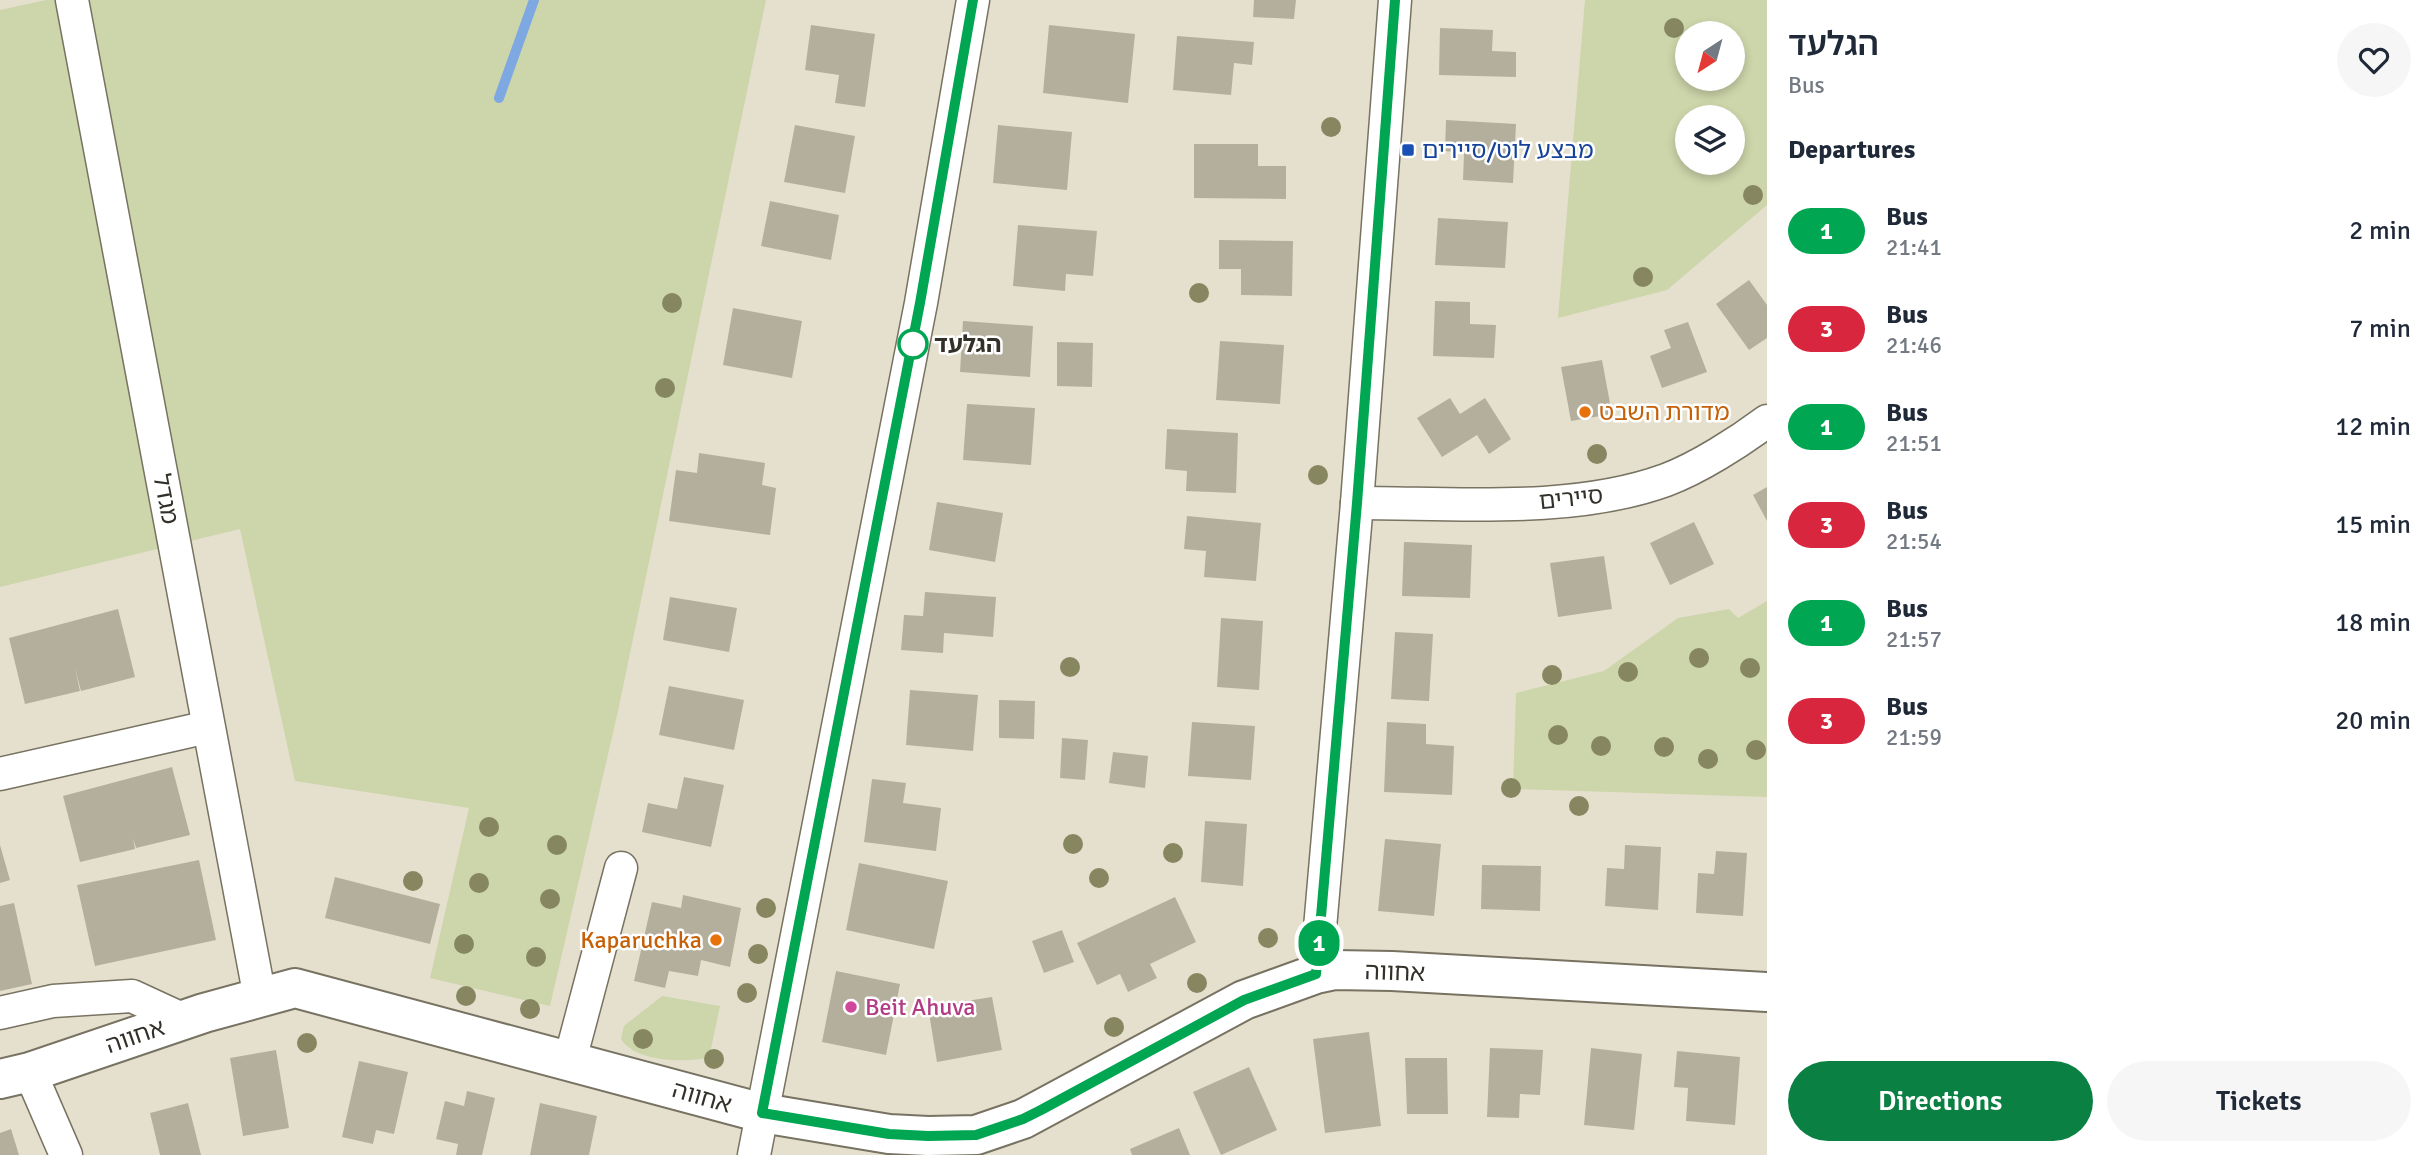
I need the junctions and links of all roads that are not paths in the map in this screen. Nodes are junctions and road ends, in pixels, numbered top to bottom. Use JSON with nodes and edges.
{"nodes":[{"id":1,"x":72,"y":0,"type":"edge"},
{"id":2,"x":973,"y":0,"type":"edge"},
{"id":3,"x":1395,"y":0,"type":"edge"},
{"id":4,"x":1767,"y":421,"type":"edge"},
{"id":5,"x":1357,"y":503,"type":"junction"},
{"id":6,"x":208,"y":727,"type":"junction"},
{"id":7,"x":0,"y":774,"type":"edge"},
{"id":8,"x":621,"y":868,"type":"dead end"},
{"id":9,"x":1316,"y":974,"type":"junction"},
{"id":10,"x":1767,"y":992,"type":"edge"},
{"id":11,"x":260,"y":998,"type":"junction"},
{"id":12,"x":0,"y":1013,"type":"edge"},
{"id":13,"x":184,"y":1020,"type":"junction"},
{"id":14,"x":570,"y":1060,"type":"junction"},
{"id":15,"x":15,"y":1075,"type":"edge"},
{"id":16,"x":762,"y":1113,"type":"junction"},
{"id":17,"x":66,"y":1155,"type":"edge"},
{"id":18,"x":754,"y":1155,"type":"edge"}],
"edges":[{"from":1,"to":6,"type":"street","name":"מגדל"},
{"from":2,"to":16,"type":"street"},
{"from":3,"to":5,"type":"street"},
{"from":4,"to":5,"type":"street","name":"סיירים"},
{"from":5,"to":9,"type":"street"},
{"from":6,"to":7,"type":"street"},
{"from":6,"to":11,"type":"street","name":"מגדל"},
{"from":8,"to":14,"type":"street"},
{"from":9,"to":10,"type":"street","name":"אחווה"},
{"from":9,"to":16,"type":"street","name":"אחווה"},
{"from":11,"to":13,"type":"street","name":"אחווה"},
{"from":11,"to":14,"type":"street","name":"אחווה"},
{"from":12,"to":13,"type":"street"},
{"from":13,"to":15,"type":"street","name":"אחווה"},
{"from":14,"to":16,"type":"street","name":"אחווה"},
{"from":15,"to":17,"type":"street"},
{"from":16,"to":18,"type":"street"}]}
